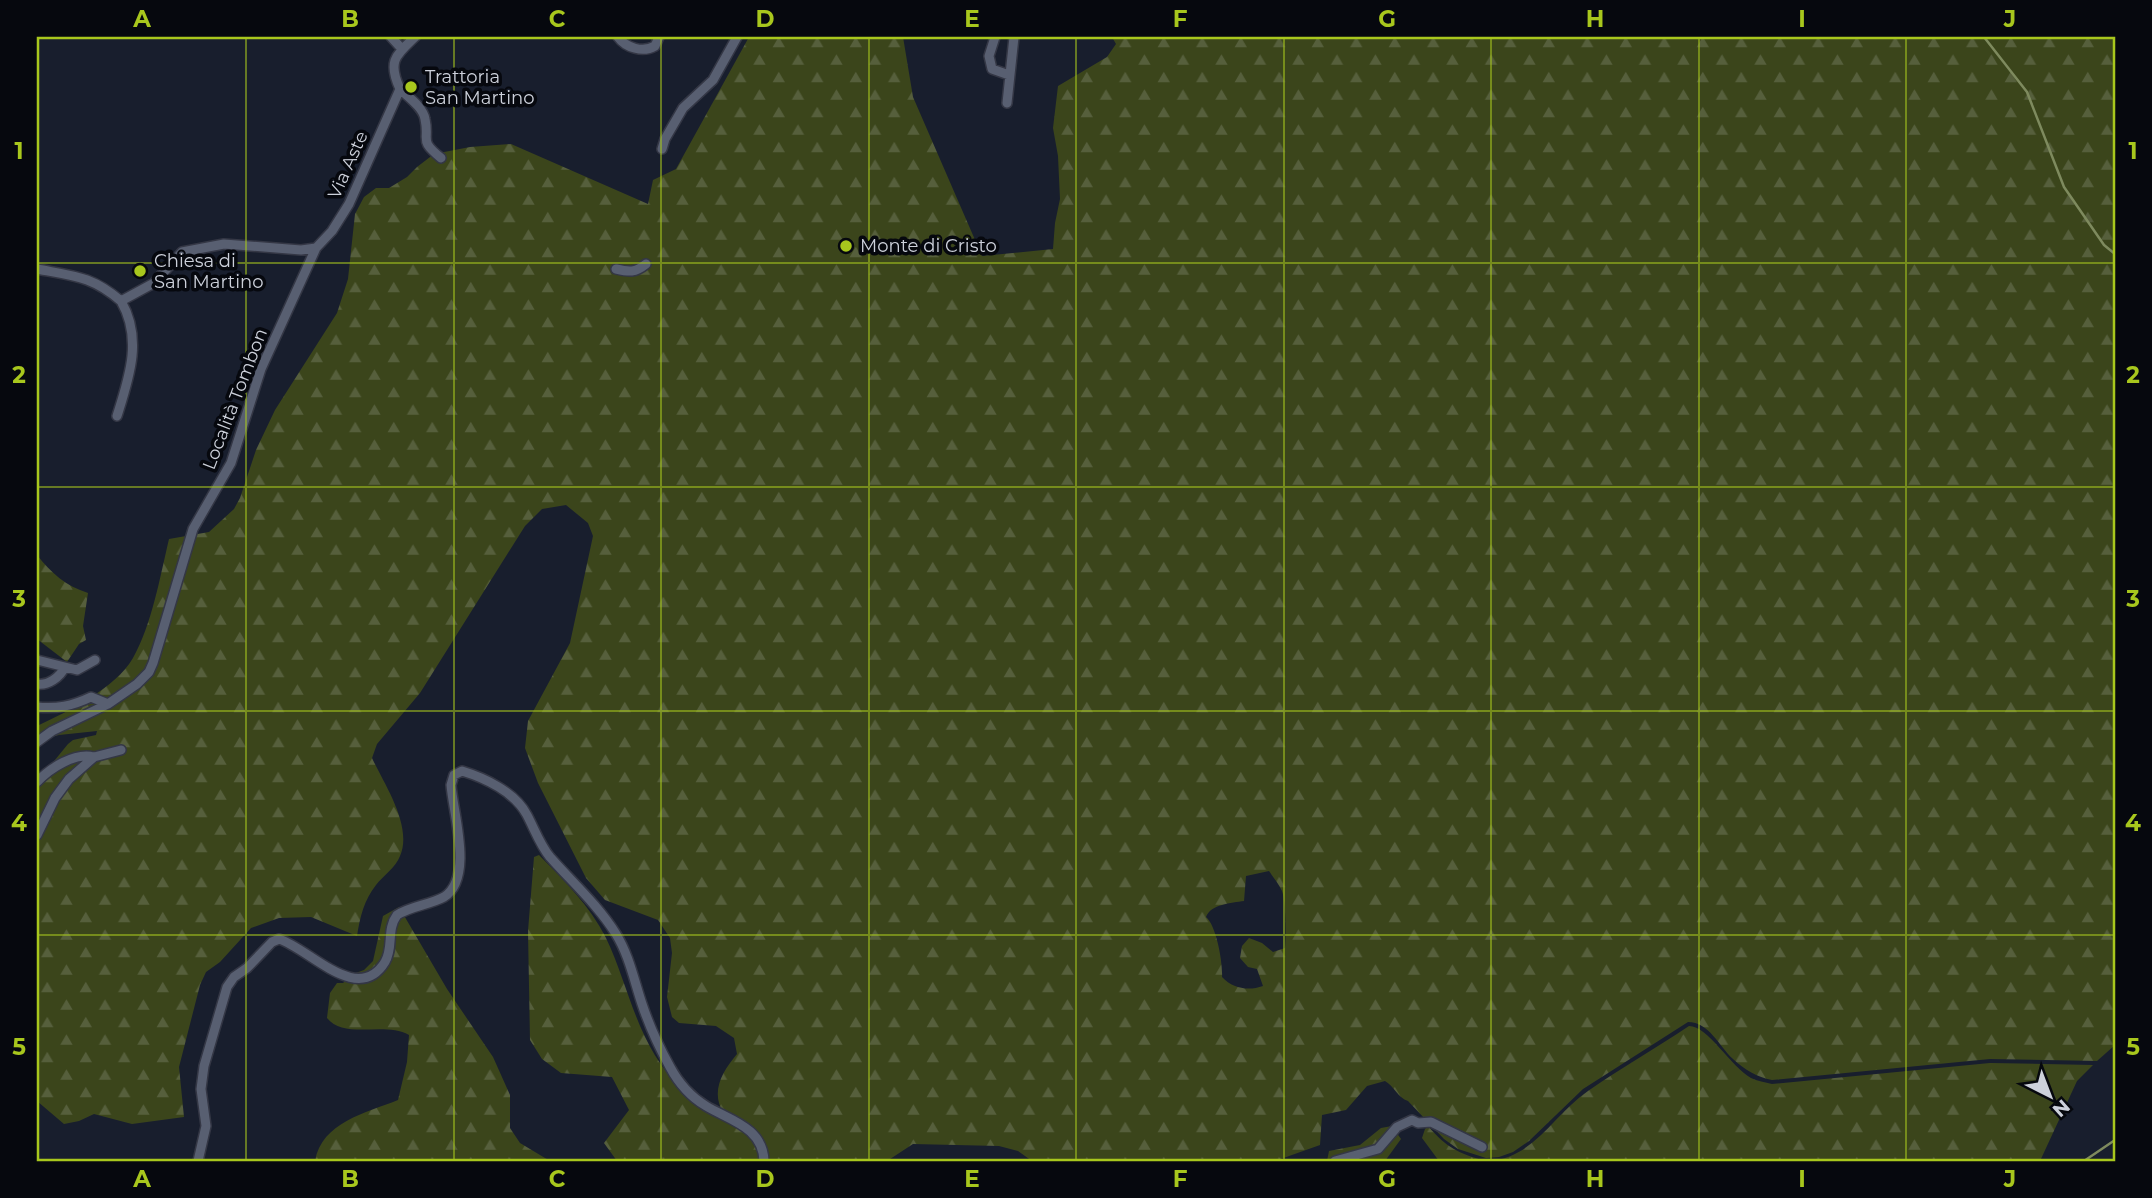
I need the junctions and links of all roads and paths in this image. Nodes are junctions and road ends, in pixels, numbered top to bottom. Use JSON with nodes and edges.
{"nodes":[{"id":1,"x":391,"y":37,"type":"edge"},
{"id":2,"x":415,"y":37,"type":"edge"},
{"id":3,"x":618,"y":37,"type":"edge"},
{"id":4,"x":659,"y":37,"type":"edge"},
{"id":5,"x":737,"y":37,"type":"edge"},
{"id":6,"x":995,"y":37,"type":"edge"},
{"id":7,"x":1014,"y":37,"type":"edge"},
{"id":8,"x":402,"y":49,"type":"junction"},
{"id":9,"x":1009,"y":75,"type":"junction"},
{"id":10,"x":400,"y":89,"type":"junction"},
{"id":11,"x":1007,"y":103,"type":"dead end"},
{"id":12,"x":662,"y":149,"type":"dead end"},
{"id":13,"x":441,"y":158,"type":"dead end"},
{"id":14,"x":316,"y":248,"type":"junction"},
{"id":15,"x":646,"y":264,"type":"dead end"},
{"id":16,"x":37,"y":269,"type":"edge"},
{"id":17,"x":616,"y":269,"type":"dead end"},
{"id":18,"x":121,"y":301,"type":"junction"},
{"id":19,"x":117,"y":416,"type":"dead end"},
{"id":20,"x":37,"y":660,"type":"edge"},
{"id":21,"x":95,"y":660,"type":"dead end"},
{"id":22,"x":65,"y":667,"type":"junction"},
{"id":23,"x":37,"y":684,"type":"edge"},
{"id":24,"x":108,"y":704,"type":"junction"},
{"id":25,"x":37,"y":707,"type":"edge"},
{"id":26,"x":37,"y":742,"type":"edge"},
{"id":27,"x":121,"y":750,"type":"dead end"},
{"id":28,"x":94,"y":757,"type":"junction"},
{"id":29,"x":37,"y":782,"type":"edge"},
{"id":30,"x":37,"y":835,"type":"edge"},
{"id":31,"x":1482,"y":1147,"type":"dead end"},
{"id":32,"x":198,"y":1161,"type":"edge"},
{"id":33,"x":764,"y":1161,"type":"edge"},
{"id":34,"x":1335,"y":1161,"type":"edge"}],
"edges":[{"from":1,"to":8,"type":"street"},
{"from":2,"to":8,"type":"street"},
{"from":3,"to":4,"type":"street"},
{"from":5,"to":12,"type":"street"},
{"from":6,"to":9,"type":"street"},
{"from":7,"to":9,"type":"street"},
{"from":8,"to":10,"type":"street","name":"Via Aste"},
{"from":9,"to":11,"type":"street"},
{"from":10,"to":13,"type":"street"},
{"from":10,"to":14,"type":"street","name":"Via Aste"},
{"from":14,"to":18,"type":"street"},
{"from":14,"to":24,"type":"street","name":"Località Tombon"},
{"from":15,"to":17,"type":"street"},
{"from":16,"to":18,"type":"street"},
{"from":18,"to":19,"type":"street"},
{"from":20,"to":22,"type":"street"},
{"from":21,"to":22,"type":"street"},
{"from":22,"to":23,"type":"street"},
{"from":24,"to":25,"type":"street"},
{"from":24,"to":26,"type":"street","name":"Località Tombon"},
{"from":27,"to":28,"type":"street"},
{"from":28,"to":29,"type":"street"},
{"from":28,"to":30,"type":"street"},
{"from":31,"to":34,"type":"street"},
{"from":32,"to":33,"type":"street"}]}
